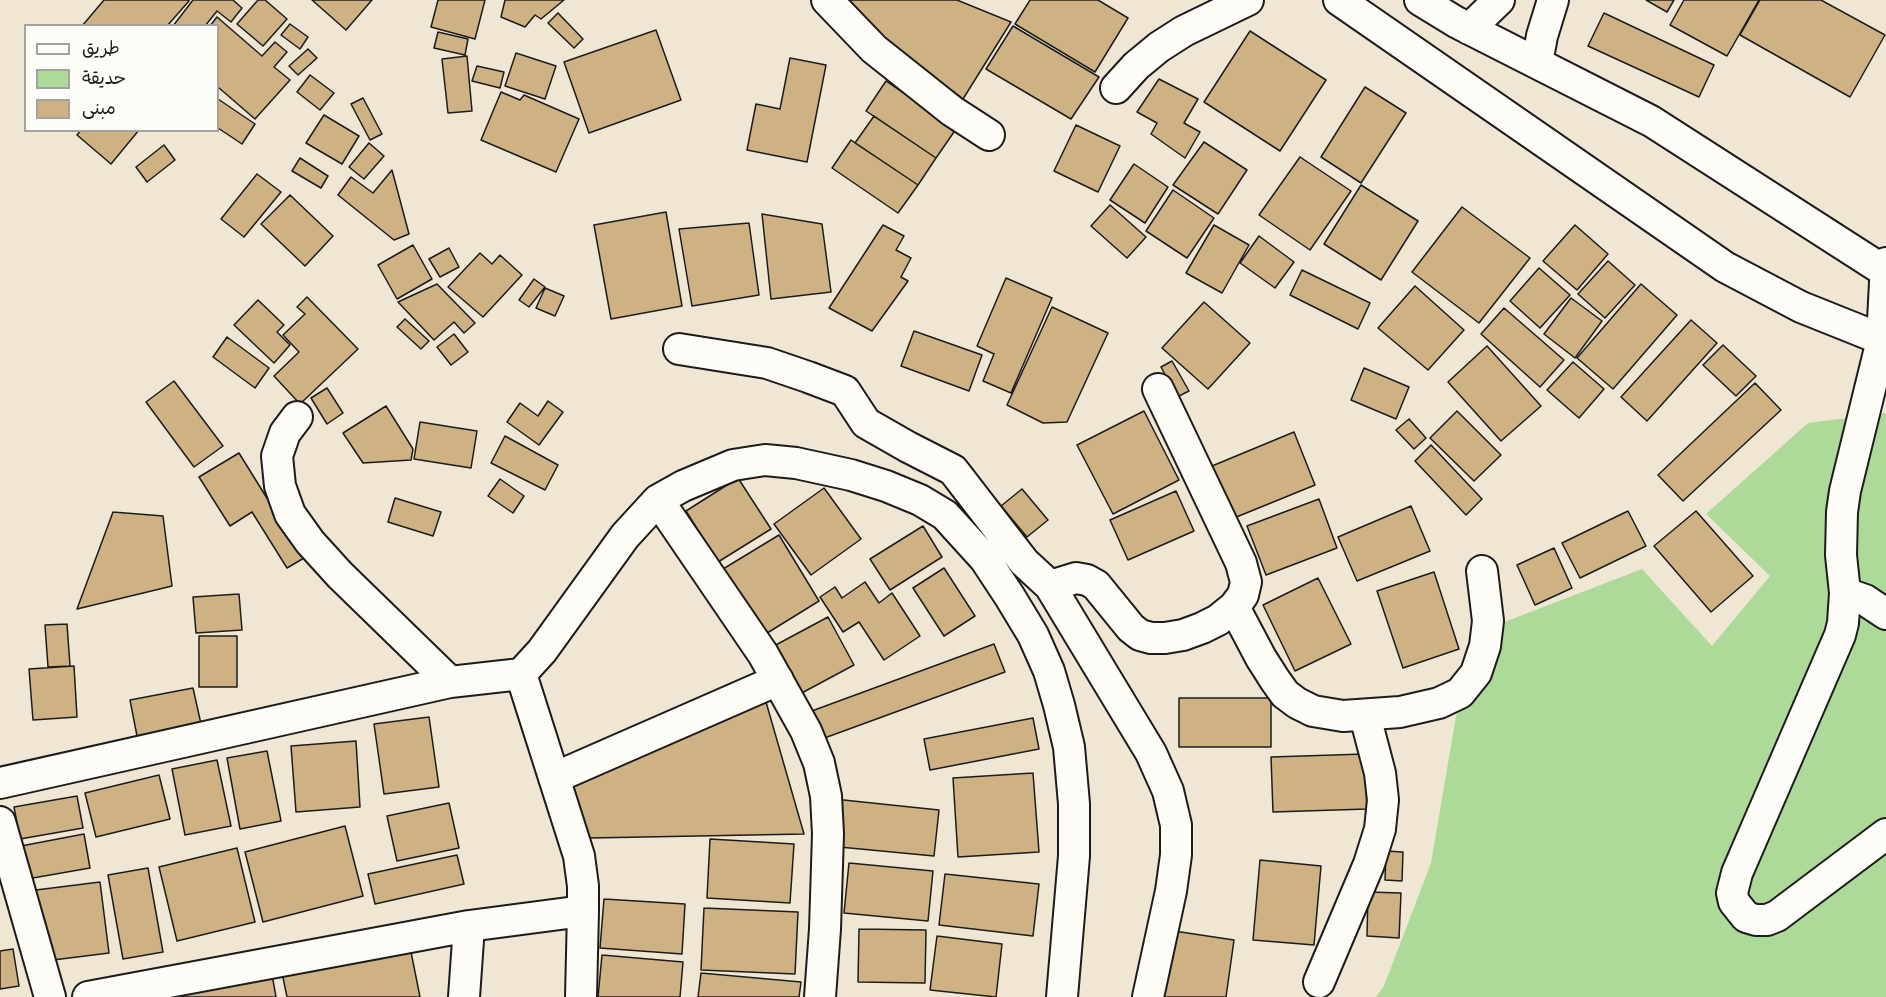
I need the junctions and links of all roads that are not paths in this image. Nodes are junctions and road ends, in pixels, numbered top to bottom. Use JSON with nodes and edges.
{"nodes":[{"id":1,"x":827,"y":0,"type":"edge"},
{"id":2,"x":1248,"y":0,"type":"edge"},
{"id":3,"x":1339,"y":0,"type":"edge"},
{"id":4,"x":1420,"y":0,"type":"edge"},
{"id":5,"x":1499,"y":0,"type":"edge"},
{"id":6,"x":1553,"y":0,"type":"edge"},
{"id":7,"x":1469,"y":29,"type":"junction"},
{"id":8,"x":1537,"y":63,"type":"junction"},
{"id":9,"x":1116,"y":88,"type":"dead end"},
{"id":10,"x":989,"y":135,"type":"dead end"},
{"id":11,"x":1886,"y":263,"type":"edge"},
{"id":12,"x":1886,"y":272,"type":"edge"},
{"id":13,"x":1884,"y":340,"type":"edge"},
{"id":14,"x":679,"y":349,"type":"dead end"},
{"id":15,"x":1158,"y":389,"type":"dead end"},
{"id":16,"x":297,"y":417,"type":"dead end"},
{"id":17,"x":658,"y":500,"type":"junction"},
{"id":18,"x":1482,"y":571,"type":"dead end"},
{"id":19,"x":1050,"y":586,"type":"junction"},
{"id":20,"x":1845,"y":594,"type":"junction"},
{"id":21,"x":1234,"y":607,"type":"junction"},
{"id":22,"x":1886,"y":614,"type":"edge"},
{"id":23,"x":521,"y":674,"type":"junction"},
{"id":24,"x":778,"y":680,"type":"junction"},
{"id":25,"x":450,"y":682,"type":"junction"},
{"id":26,"x":1365,"y":716,"type":"junction"},
{"id":27,"x":554,"y":778,"type":"junction"},
{"id":28,"x":0,"y":783,"type":"edge"},
{"id":29,"x":0,"y":822,"type":"edge"},
{"id":30,"x":1886,"y":834,"type":"edge"},
{"id":31,"x":584,"y":911,"type":"junction"},
{"id":32,"x":469,"y":926,"type":"junction"},
{"id":33,"x":1319,"y":982,"type":"dead end"},
{"id":34,"x":50,"y":997,"type":"edge"},
{"id":35,"x":88,"y":997,"type":"edge"},
{"id":36,"x":465,"y":997,"type":"edge"},
{"id":37,"x":581,"y":997,"type":"edge"},
{"id":38,"x":820,"y":997,"type":"edge"},
{"id":39,"x":1062,"y":997,"type":"edge"},
{"id":40,"x":1148,"y":997,"type":"edge"}],
"edges":[{"from":1,"to":10,"type":"street"},
{"from":2,"to":9,"type":"street"},
{"from":3,"to":13,"type":"street"},
{"from":4,"to":7,"type":"street"},
{"from":5,"to":7,"type":"street"},
{"from":6,"to":8,"type":"street"},
{"from":7,"to":8,"type":"street"},
{"from":8,"to":12,"type":"street"},
{"from":11,"to":12,"type":"street"},
{"from":12,"to":13,"type":"street"},
{"from":13,"to":20,"type":"street"},
{"from":14,"to":19,"type":"street"},
{"from":15,"to":21,"type":"street"},
{"from":16,"to":25,"type":"street"},
{"from":17,"to":23,"type":"street"},
{"from":17,"to":24,"type":"street"},
{"from":17,"to":39,"type":"street"},
{"from":18,"to":26,"type":"street"},
{"from":19,"to":21,"type":"street"},
{"from":19,"to":40,"type":"street"},
{"from":20,"to":22,"type":"street"},
{"from":20,"to":30,"type":"street"},
{"from":21,"to":26,"type":"street"},
{"from":23,"to":25,"type":"street"},
{"from":23,"to":27,"type":"street"},
{"from":24,"to":27,"type":"street"},
{"from":24,"to":38,"type":"street"},
{"from":25,"to":28,"type":"street"},
{"from":26,"to":33,"type":"street"},
{"from":27,"to":31,"type":"street"},
{"from":29,"to":34,"type":"street"},
{"from":31,"to":32,"type":"street"},
{"from":31,"to":37,"type":"street"},
{"from":32,"to":35,"type":"street"},
{"from":32,"to":36,"type":"street"}]}
